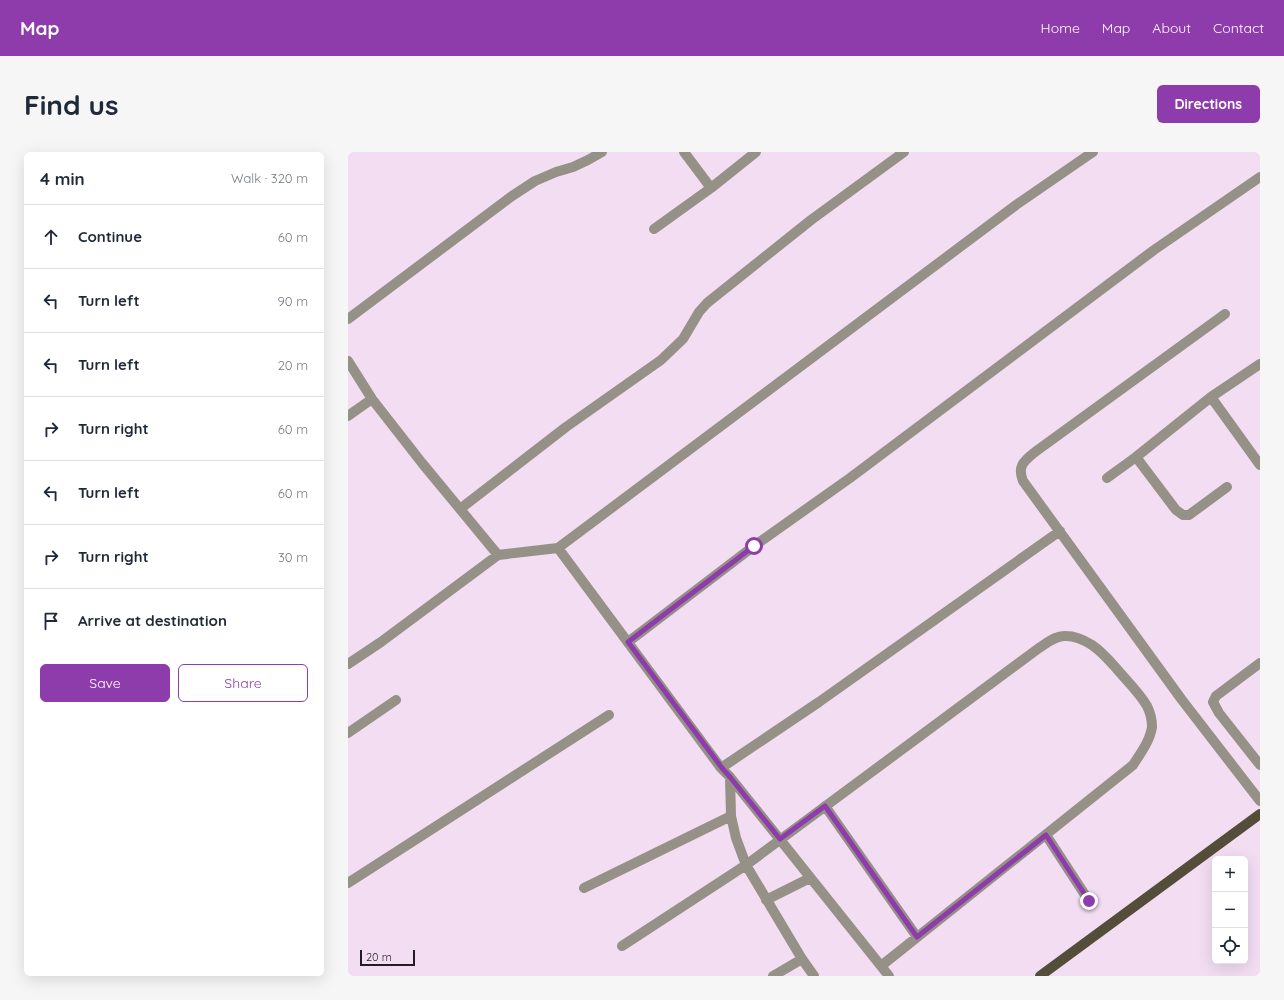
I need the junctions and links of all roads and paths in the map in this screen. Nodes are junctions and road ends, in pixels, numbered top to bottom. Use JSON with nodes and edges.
{"nodes":[{"id":1,"x":602,"y":152,"type":"edge"},
{"id":2,"x":684,"y":152,"type":"edge"},
{"id":3,"x":756,"y":152,"type":"edge"},
{"id":4,"x":904,"y":152,"type":"edge"},
{"id":5,"x":1092,"y":152,"type":"edge"},
{"id":6,"x":1260,"y":177,"type":"edge"},
{"id":7,"x":711,"y":188,"type":"junction"},
{"id":8,"x":654,"y":229,"type":"dead end"},
{"id":9,"x":1225,"y":314,"type":"dead end"},
{"id":10,"x":348,"y":319,"type":"edge"},
{"id":11,"x":348,"y":361,"type":"edge"},
{"id":12,"x":1260,"y":364,"type":"edge"},
{"id":13,"x":1211,"y":397,"type":"junction"},
{"id":14,"x":372,"y":399,"type":"junction"},
{"id":15,"x":348,"y":416,"type":"edge"},
{"id":16,"x":1136,"y":457,"type":"junction"},
{"id":17,"x":1260,"y":465,"type":"edge"},
{"id":18,"x":1107,"y":478,"type":"dead end"},
{"id":19,"x":1227,"y":487,"type":"dead end"},
{"id":20,"x":460,"y":509,"type":"junction"},
{"id":21,"x":1060,"y":531,"type":"junction"},
{"id":22,"x":558,"y":548,"type":"junction"},
{"id":23,"x":498,"y":555,"type":"junction"},
{"id":24,"x":628,"y":642,"type":"junction"},
{"id":25,"x":1260,"y":663,"type":"edge"},
{"id":26,"x":348,"y":664,"type":"edge"},
{"id":27,"x":396,"y":700,"type":"dead end"},
{"id":28,"x":609,"y":715,"type":"dead end"},
{"id":29,"x":348,"y":733,"type":"edge"},
{"id":30,"x":1260,"y":765,"type":"edge"},
{"id":31,"x":722,"y":768,"type":"junction"},
{"id":32,"x":730,"y":777,"type":"junction"},
{"id":33,"x":1260,"y":800,"type":"edge"},
{"id":34,"x":825,"y":806,"type":"junction"},
{"id":35,"x":1260,"y":814,"type":"edge"},
{"id":36,"x":731,"y":816,"type":"junction"},
{"id":37,"x":1046,"y":835,"type":"junction"},
{"id":38,"x":780,"y":839,"type":"junction"},
{"id":39,"x":746,"y":865,"type":"junction"},
{"id":40,"x":810,"y":878,"type":"junction"},
{"id":41,"x":348,"y":883,"type":"edge"},
{"id":42,"x":584,"y":888,"type":"dead end"},
{"id":43,"x":766,"y":900,"type":"junction"},
{"id":44,"x":1089,"y":901,"type":"dead end"},
{"id":45,"x":917,"y":937,"type":"junction"},
{"id":46,"x":622,"y":946,"type":"dead end"},
{"id":47,"x":802,"y":959,"type":"junction"},
{"id":48,"x":881,"y":966,"type":"junction"},
{"id":49,"x":773,"y":976,"type":"edge"},
{"id":50,"x":814,"y":976,"type":"edge"},
{"id":51,"x":889,"y":976,"type":"edge"},
{"id":52,"x":1040,"y":976,"type":"edge"}],
"edges":[{"from":1,"to":10,"type":"street"},
{"from":2,"to":7,"type":"street"},
{"from":3,"to":7,"type":"street"},
{"from":4,"to":20,"type":"street"},
{"from":5,"to":22,"type":"street"},
{"from":6,"to":24,"type":"street"},
{"from":7,"to":8,"type":"street"},
{"from":9,"to":21,"type":"street"},
{"from":11,"to":14,"type":"street"},
{"from":12,"to":13,"type":"street"},
{"from":13,"to":16,"type":"street"},
{"from":13,"to":17,"type":"street"},
{"from":14,"to":15,"type":"street"},
{"from":14,"to":20,"type":"street"},
{"from":16,"to":18,"type":"street"},
{"from":16,"to":19,"type":"street"},
{"from":20,"to":23,"type":"street"},
{"from":21,"to":31,"type":"street"},
{"from":21,"to":33,"type":"street"},
{"from":22,"to":23,"type":"street"},
{"from":22,"to":24,"type":"street"},
{"from":23,"to":26,"type":"street"},
{"from":24,"to":31,"type":"street"},
{"from":25,"to":30,"type":"street"},
{"from":27,"to":29,"type":"street"},
{"from":28,"to":41,"type":"street"},
{"from":31,"to":32,"type":"street"},
{"from":32,"to":36,"type":"street"},
{"from":32,"to":38,"type":"street"},
{"from":34,"to":37,"type":"street"},
{"from":34,"to":38,"type":"street"},
{"from":34,"to":45,"type":"street"},
{"from":35,"to":52,"type":"main road"},
{"from":36,"to":39,"type":"street"},
{"from":36,"to":42,"type":"street"},
{"from":37,"to":44,"type":"street"},
{"from":37,"to":45,"type":"street"},
{"from":38,"to":39,"type":"street"},
{"from":38,"to":40,"type":"street"},
{"from":39,"to":43,"type":"street"},
{"from":39,"to":46,"type":"street"},
{"from":40,"to":43,"type":"street"},
{"from":40,"to":48,"type":"street"},
{"from":43,"to":47,"type":"street"},
{"from":45,"to":48,"type":"street"},
{"from":47,"to":49,"type":"street"},
{"from":47,"to":50,"type":"street"},
{"from":48,"to":51,"type":"street"}]}
